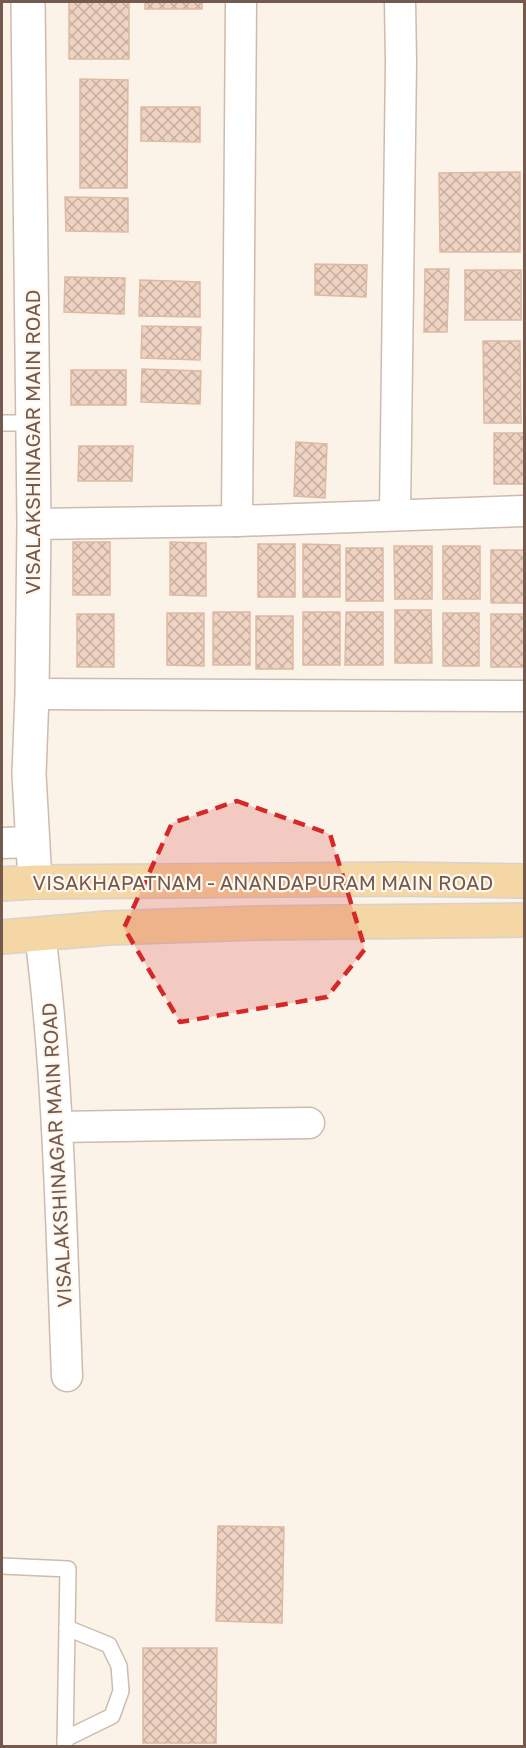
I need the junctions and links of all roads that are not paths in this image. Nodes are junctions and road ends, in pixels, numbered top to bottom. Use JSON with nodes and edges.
{"nodes":[{"id":1,"x":28,"y":2,"type":"edge"},
{"id":2,"x":241,"y":2,"type":"edge"},
{"id":3,"x":400,"y":2,"type":"edge"},
{"id":4,"x":17,"y":423,"type":"edge"},
{"id":5,"x":525,"y":511,"type":"edge"},
{"id":6,"x":395,"y":514,"type":"junction"},
{"id":7,"x":237,"y":521,"type":"junction"},
{"id":8,"x":34,"y":525,"type":"junction"},
{"id":9,"x":32,"y":694,"type":"junction"},
{"id":10,"x":525,"y":696,"type":"edge"},
{"id":11,"x":17,"y":843,"type":"edge"},
{"id":12,"x":525,"y":881,"type":"edge"},
{"id":13,"x":35,"y":882,"type":"junction"},
{"id":14,"x":2,"y":884,"type":"edge"},
{"id":15,"x":525,"y":920,"type":"edge"},
{"id":16,"x":40,"y":934,"type":"junction"},
{"id":17,"x":2,"y":937,"type":"edge"},
{"id":18,"x":309,"y":1123,"type":"dead end"},
{"id":19,"x":57,"y":1127,"type":"junction"},
{"id":20,"x":67,"y":1376,"type":"dead end"},
{"id":21,"x":2,"y":1566,"type":"edge"},
{"id":22,"x":67,"y":1628,"type":"junction"},
{"id":23,"x":65,"y":1743,"type":"edge"}],
"edges":[{"from":1,"to":4,"type":"street","name":"VISALAKSHINAGAR MAIN ROAD"},
{"from":2,"to":7,"type":"street"},
{"from":3,"to":6,"type":"street"},
{"from":4,"to":8,"type":"street","name":"VISALAKSHINAGAR MAIN ROAD"},
{"from":5,"to":6,"type":"street"},
{"from":6,"to":7,"type":"street"},
{"from":7,"to":8,"type":"street"},
{"from":8,"to":9,"type":"street","name":"VISALAKSHINAGAR MAIN ROAD"},
{"from":9,"to":10,"type":"street"},
{"from":9,"to":11,"type":"street","name":"VISALAKSHINAGAR MAIN ROAD"},
{"from":11,"to":13,"type":"street","name":"VISALAKSHINAGAR MAIN ROAD"},
{"from":12,"to":13,"type":"main road","name":"VISAKHAPATNAM - ANANDAPURAM MAIN ROAD"},
{"from":13,"to":14,"type":"main road","name":"VISAKHAPATNAM - ANANDAPURAM MAIN ROAD"},
{"from":15,"to":16,"type":"main road","name":"VISAKHAPATNAM - ANANDAPURAM MAIN ROAD"},
{"from":16,"to":17,"type":"main road","name":"VISAKHAPATNAM - ANANDAPURAM MAIN ROAD"},
{"from":16,"to":19,"type":"street","name":"VISALAKSHINAGAR MAIN ROAD"},
{"from":18,"to":19,"type":"street"},
{"from":19,"to":20,"type":"street","name":"VISALAKSHINAGAR MAIN ROAD"},
{"from":21,"to":22,"type":"lane"},
{"from":22,"to":23,"type":"lane"},
{"from":22,"to":23,"type":"lane"}]}
